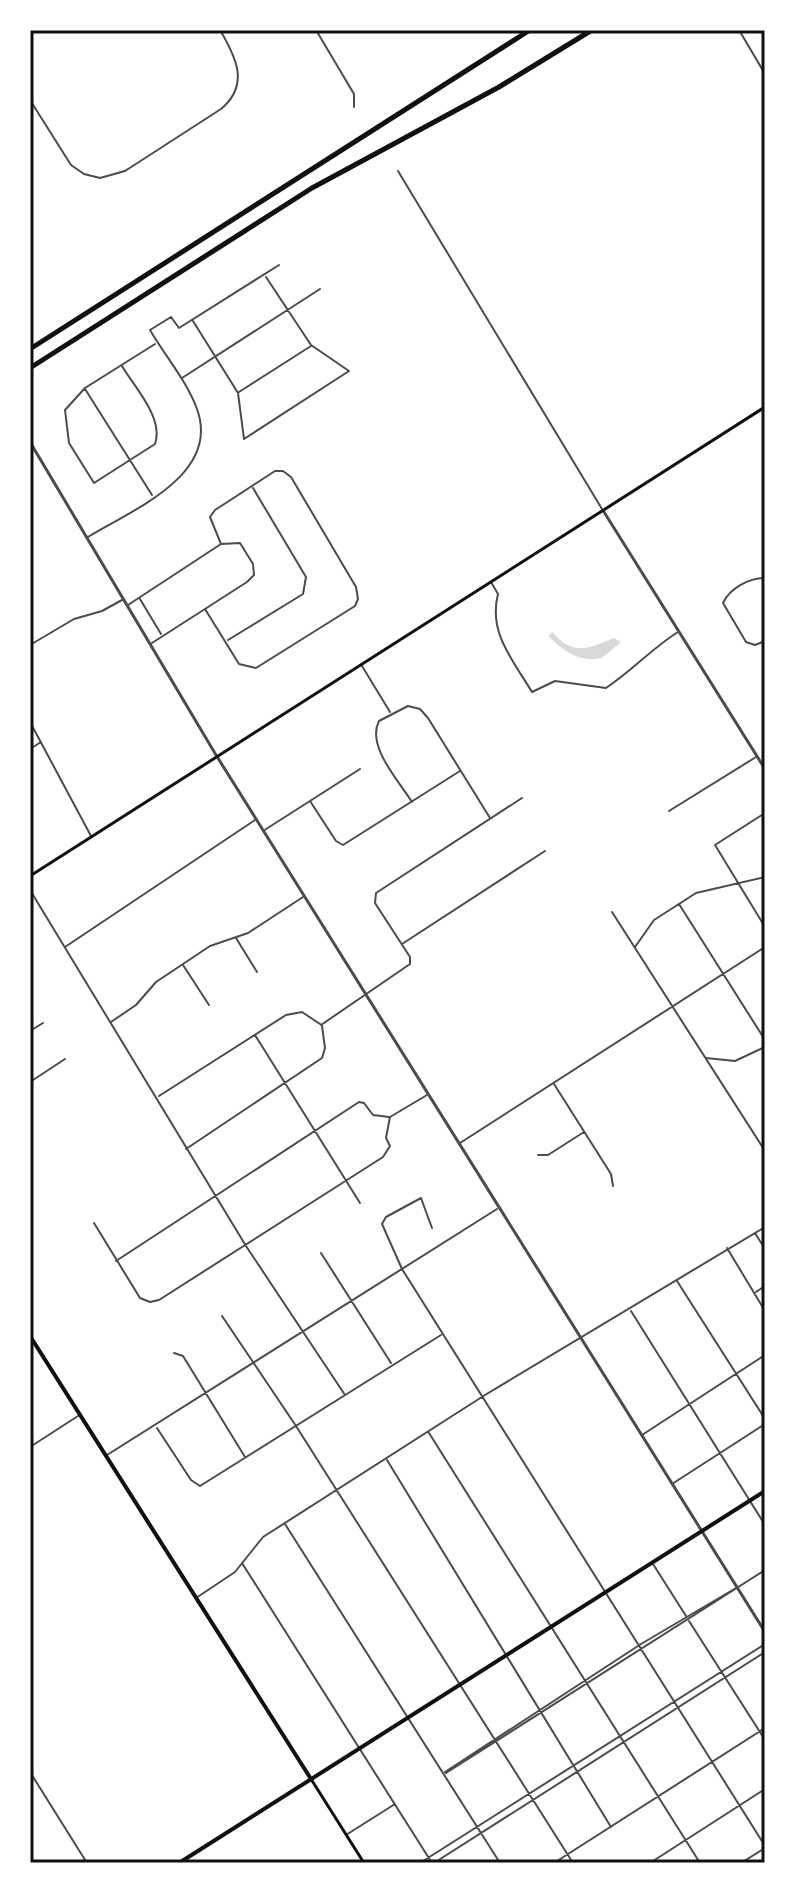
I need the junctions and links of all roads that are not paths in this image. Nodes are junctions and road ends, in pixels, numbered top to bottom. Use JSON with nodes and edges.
{"nodes":[{"id":1,"x":220,"y":30,"type":"edge"},
{"id":2,"x":316,"y":30,"type":"edge"},
{"id":3,"x":530,"y":30,"type":"edge"},
{"id":4,"x":592,"y":30,"type":"edge"},
{"id":5,"x":739,"y":30,"type":"edge"},
{"id":6,"x":765,"y":74,"type":"edge"},
{"id":7,"x":30,"y":100,"type":"edge"},
{"id":8,"x":354,"y":107,"type":"dead end"},
{"id":9,"x":398,"y":171,"type":"dead end"},
{"id":10,"x":279,"y":265,"type":"dead end"},
{"id":11,"x":265,"y":275,"type":"junction"},
{"id":12,"x":320,"y":289,"type":"dead end"},
{"id":13,"x":288,"y":311,"type":"junction"},
{"id":14,"x":193,"y":320,"type":"junction"},
{"id":15,"x":157,"y":343,"type":"junction"},
{"id":16,"x":311,"y":345,"type":"junction"},
{"id":17,"x":30,"y":349,"type":"edge"},
{"id":18,"x":216,"y":356,"type":"junction"},
{"id":19,"x":122,"y":366,"type":"junction"},
{"id":20,"x":30,"y":368,"type":"edge"},
{"id":21,"x":181,"y":379,"type":"junction"},
{"id":22,"x":85,"y":388,"type":"junction"},
{"id":23,"x":238,"y":393,"type":"junction"},
{"id":24,"x":765,"y":407,"type":"edge"},
{"id":25,"x":30,"y":442,"type":"edge"},
{"id":26,"x":131,"y":461,"type":"junction"},
{"id":27,"x":252,"y":486,"type":"junction"},
{"id":28,"x":153,"y":496,"type":"junction"},
{"id":29,"x":603,"y":510,"type":"junction"},
{"id":30,"x":87,"y":538,"type":"junction"},
{"id":31,"x":221,"y":544,"type":"junction"},
{"id":32,"x":765,"y":578,"type":"edge"},
{"id":33,"x":490,"y":581,"type":"junction"},
{"id":34,"x":140,"y":598,"type":"junction"},
{"id":35,"x":123,"y":599,"type":"junction"},
{"id":36,"x":127,"y":606,"type":"junction"},
{"id":37,"x":205,"y":609,"type":"junction"},
{"id":38,"x":678,"y":632,"type":"junction"},
{"id":39,"x":162,"y":636,"type":"junction"},
{"id":40,"x":226,"y":641,"type":"junction"},
{"id":41,"x":765,"y":641,"type":"edge"},
{"id":42,"x":30,"y":645,"type":"edge"},
{"id":43,"x":150,"y":645,"type":"junction"},
{"id":44,"x":360,"y":664,"type":"junction"},
{"id":45,"x":390,"y":713,"type":"junction"},
{"id":46,"x":30,"y":722,"type":"edge"},
{"id":47,"x":42,"y":742,"type":"junction"},
{"id":48,"x":30,"y":749,"type":"edge"},
{"id":49,"x":216,"y":755,"type":"junction"},
{"id":50,"x":757,"y":756,"type":"junction"},
{"id":51,"x":360,"y":769,"type":"dead end"},
{"id":52,"x":765,"y":769,"type":"edge"},
{"id":53,"x":460,"y":771,"type":"junction"},
{"id":54,"x":522,"y":798,"type":"dead end"},
{"id":55,"x":310,"y":801,"type":"junction"},
{"id":56,"x":412,"y":802,"type":"junction"},
{"id":57,"x":669,"y":811,"type":"dead end"},
{"id":58,"x":765,"y":813,"type":"edge"},
{"id":59,"x":490,"y":819,"type":"junction"},
{"id":60,"x":256,"y":820,"type":"junction"},
{"id":61,"x":263,"y":831,"type":"junction"},
{"id":62,"x":91,"y":837,"type":"junction"},
{"id":63,"x":545,"y":851,"type":"dead end"},
{"id":64,"x":30,"y":876,"type":"edge"},
{"id":65,"x":765,"y":877,"type":"edge"},
{"id":66,"x":740,"y":886,"type":"junction"},
{"id":67,"x":30,"y":890,"type":"edge"},
{"id":68,"x":304,"y":896,"type":"junction"},
{"id":69,"x":679,"y":904,"type":"junction"},
{"id":70,"x":612,"y":912,"type":"dead end"},
{"id":71,"x":765,"y":927,"type":"edge"},
{"id":72,"x":236,"y":937,"type":"junction"},
{"id":73,"x":401,"y":944,"type":"junction"},
{"id":74,"x":65,"y":947,"type":"junction"},
{"id":75,"x":635,"y":947,"type":"junction"},
{"id":76,"x":765,"y":947,"type":"edge"},
{"id":77,"x":183,"y":964,"type":"junction"},
{"id":78,"x":257,"y":972,"type":"dead end"},
{"id":79,"x":723,"y":974,"type":"junction"},
{"id":80,"x":365,"y":995,"type":"junction"},
{"id":81,"x":209,"y":1005,"type":"dead end"},
{"id":82,"x":672,"y":1006,"type":"junction"},
{"id":83,"x":111,"y":1022,"type":"junction"},
{"id":84,"x":43,"y":1023,"type":"dead end"},
{"id":85,"x":321,"y":1025,"type":"junction"},
{"id":86,"x":30,"y":1031,"type":"edge"},
{"id":87,"x":255,"y":1035,"type":"junction"},
{"id":88,"x":765,"y":1040,"type":"edge"},
{"id":89,"x":765,"y":1047,"type":"edge"},
{"id":90,"x":706,"y":1058,"type":"junction"},
{"id":91,"x":65,"y":1059,"type":"dead end"},
{"id":92,"x":30,"y":1082,"type":"edge"},
{"id":93,"x":285,"y":1083,"type":"junction"},
{"id":94,"x":553,"y":1083,"type":"junction"},
{"id":95,"x":427,"y":1095,"type":"junction"},
{"id":96,"x":157,"y":1098,"type":"junction"},
{"id":97,"x":390,"y":1117,"type":"junction"},
{"id":98,"x":315,"y":1132,"type":"junction"},
{"id":99,"x":585,"y":1132,"type":"junction"},
{"id":100,"x":458,"y":1144,"type":"junction"},
{"id":101,"x":186,"y":1149,"type":"junction"},
{"id":102,"x":765,"y":1151,"type":"edge"},
{"id":103,"x":538,"y":1155,"type":"dead end"},
{"id":104,"x":346,"y":1180,"type":"junction"},
{"id":105,"x":613,"y":1186,"type":"dead end"},
{"id":106,"x":215,"y":1196,"type":"junction"},
{"id":107,"x":360,"y":1203,"type":"dead end"},
{"id":108,"x":498,"y":1208,"type":"junction"},
{"id":109,"x":94,"y":1223,"type":"dead end"},
{"id":110,"x":765,"y":1227,"type":"edge"},
{"id":111,"x":432,"y":1228,"type":"dead end"},
{"id":112,"x":754,"y":1232,"type":"junction"},
{"id":113,"x":246,"y":1246,"type":"junction"},
{"id":114,"x":727,"y":1248,"type":"junction"},
{"id":115,"x":765,"y":1249,"type":"edge"},
{"id":116,"x":321,"y":1253,"type":"dead end"},
{"id":117,"x":116,"y":1261,"type":"junction"},
{"id":118,"x":402,"y":1269,"type":"junction"},
{"id":119,"x":677,"y":1280,"type":"junction"},
{"id":120,"x":765,"y":1286,"type":"edge"},
{"id":121,"x":754,"y":1293,"type":"junction"},
{"id":122,"x":352,"y":1303,"type":"junction"},
{"id":123,"x":630,"y":1310,"type":"junction"},
{"id":124,"x":765,"y":1311,"type":"edge"},
{"id":125,"x":222,"y":1316,"type":"dead end"},
{"id":126,"x":304,"y":1333,"type":"junction"},
{"id":127,"x":442,"y":1334,"type":"junction"},
{"id":128,"x":30,"y":1336,"type":"edge"},
{"id":129,"x":580,"y":1339,"type":"junction"},
{"id":130,"x":174,"y":1353,"type":"dead end"},
{"id":131,"x":765,"y":1355,"type":"edge"},
{"id":132,"x":255,"y":1365,"type":"junction"},
{"id":133,"x":392,"y":1365,"type":"junction"},
{"id":134,"x":736,"y":1374,"type":"junction"},
{"id":135,"x":345,"y":1395,"type":"junction"},
{"id":136,"x":205,"y":1396,"type":"junction"},
{"id":137,"x":481,"y":1397,"type":"junction"},
{"id":138,"x":689,"y":1404,"type":"junction"},
{"id":139,"x":79,"y":1415,"type":"junction"},
{"id":140,"x":765,"y":1421,"type":"edge"},
{"id":141,"x":296,"y":1426,"type":"junction"},
{"id":142,"x":156,"y":1427,"type":"junction"},
{"id":143,"x":428,"y":1432,"type":"junction"},
{"id":144,"x":641,"y":1435,"type":"junction"},
{"id":145,"x":30,"y":1447,"type":"edge"},
{"id":146,"x":719,"y":1453,"type":"junction"},
{"id":147,"x":105,"y":1457,"type":"junction"},
{"id":148,"x":246,"y":1458,"type":"junction"},
{"id":149,"x":386,"y":1459,"type":"junction"},
{"id":150,"x":672,"y":1484,"type":"junction"},
{"id":151,"x":336,"y":1490,"type":"junction"},
{"id":152,"x":765,"y":1491,"type":"edge"},
{"id":153,"x":749,"y":1501,"type":"junction"},
{"id":154,"x":285,"y":1523,"type":"junction"},
{"id":155,"x":765,"y":1525,"type":"edge"},
{"id":156,"x":701,"y":1532,"type":"junction"},
{"id":157,"x":242,"y":1563,"type":"junction"},
{"id":158,"x":653,"y":1563,"type":"junction"},
{"id":159,"x":765,"y":1570,"type":"edge"},
{"id":160,"x":736,"y":1588,"type":"junction"},
{"id":161,"x":605,"y":1594,"type":"junction"},
{"id":162,"x":195,"y":1598,"type":"junction"},
{"id":163,"x":686,"y":1616,"type":"junction"},
{"id":164,"x":688,"y":1620,"type":"junction"},
{"id":165,"x":550,"y":1628,"type":"junction"},
{"id":166,"x":765,"y":1632,"type":"edge"},
{"id":167,"x":765,"y":1644,"type":"edge"},
{"id":168,"x":637,"y":1646,"type":"junction"},
{"id":169,"x":640,"y":1651,"type":"junction"},
{"id":170,"x":765,"y":1652,"type":"edge"},
{"id":171,"x":507,"y":1656,"type":"junction"},
{"id":172,"x":722,"y":1672,"type":"junction"},
{"id":173,"x":726,"y":1677,"type":"junction"},
{"id":174,"x":584,"y":1681,"type":"junction"},
{"id":175,"x":587,"y":1685,"type":"junction"},
{"id":176,"x":460,"y":1686,"type":"junction"},
{"id":177,"x":673,"y":1703,"type":"junction"},
{"id":178,"x":677,"y":1709,"type":"junction"},
{"id":179,"x":538,"y":1710,"type":"junction"},
{"id":180,"x":540,"y":1714,"type":"junction"},
{"id":181,"x":409,"y":1718,"type":"junction"},
{"id":182,"x":765,"y":1728,"type":"edge"},
{"id":183,"x":760,"y":1731,"type":"junction"},
{"id":184,"x":620,"y":1737,"type":"junction"},
{"id":185,"x":493,"y":1738,"type":"junction"},
{"id":186,"x":765,"y":1740,"type":"edge"},
{"id":187,"x":496,"y":1743,"type":"junction"},
{"id":188,"x":624,"y":1743,"type":"junction"},
{"id":189,"x":360,"y":1748,"type":"junction"},
{"id":190,"x":711,"y":1762,"type":"junction"},
{"id":191,"x":573,"y":1766,"type":"junction"},
{"id":192,"x":30,"y":1772,"type":"edge"},
{"id":193,"x":445,"y":1773,"type":"junction"},
{"id":194,"x":578,"y":1773,"type":"junction"},
{"id":195,"x":311,"y":1779,"type":"junction"},
{"id":196,"x":765,"y":1789,"type":"edge"},
{"id":197,"x":529,"y":1795,"type":"junction"},
{"id":198,"x":658,"y":1797,"type":"junction"},
{"id":199,"x":532,"y":1800,"type":"junction"},
{"id":200,"x":396,"y":1804,"type":"junction"},
{"id":201,"x":739,"y":1807,"type":"junction"},
{"id":202,"x":477,"y":1826,"type":"junction"},
{"id":203,"x":611,"y":1827,"type":"junction"},
{"id":204,"x":482,"y":1833,"type":"junction"},
{"id":205,"x":346,"y":1835,"type":"junction"},
{"id":206,"x":686,"y":1840,"type":"junction"},
{"id":207,"x":765,"y":1847,"type":"edge"},
{"id":208,"x":567,"y":1854,"type":"junction"},
{"id":209,"x":429,"y":1857,"type":"junction"},
{"id":210,"x":87,"y":1863,"type":"edge"},
{"id":211,"x":179,"y":1863,"type":"edge"},
{"id":212,"x":364,"y":1863,"type":"edge"},
{"id":213,"x":420,"y":1863,"type":"edge"},
{"id":214,"x":433,"y":1863,"type":"edge"},
{"id":215,"x":500,"y":1863,"type":"edge"},
{"id":216,"x":554,"y":1863,"type":"edge"},
{"id":217,"x":573,"y":1863,"type":"edge"},
{"id":218,"x":650,"y":1863,"type":"edge"},
{"id":219,"x":700,"y":1863,"type":"edge"},
{"id":220,"x":741,"y":1863,"type":"edge"}],
"edges":[{"from":1,"to":7,"type":"street"},
{"from":2,"to":8,"type":"street"},
{"from":3,"to":17,"type":"highway"},
{"from":4,"to":20,"type":"highway"},
{"from":5,"to":6,"type":"street"},
{"from":9,"to":29,"type":"street"},
{"from":10,"to":11,"type":"street"},
{"from":11,"to":13,"type":"street"},
{"from":11,"to":14,"type":"street"},
{"from":12,"to":13,"type":"street"},
{"from":13,"to":16,"type":"street"},
{"from":13,"to":18,"type":"street"},
{"from":14,"to":15,"type":"street"},
{"from":14,"to":18,"type":"street"},
{"from":15,"to":19,"type":"street"},
{"from":15,"to":21,"type":"street"},
{"from":16,"to":23,"type":"street"},
{"from":16,"to":23,"type":"street"},
{"from":18,"to":21,"type":"street"},
{"from":18,"to":23,"type":"street"},
{"from":19,"to":22,"type":"street"},
{"from":19,"to":26,"type":"street"},
{"from":21,"to":28,"type":"street"},
{"from":22,"to":26,"type":"street"},
{"from":22,"to":26,"type":"street"},
{"from":24,"to":29,"type":"main road"},
{"from":25,"to":30,"type":"street"},
{"from":26,"to":28,"type":"street"},
{"from":27,"to":31,"type":"street"},
{"from":27,"to":40,"type":"street"},
{"from":27,"to":40,"type":"street"},
{"from":28,"to":30,"type":"street"},
{"from":29,"to":33,"type":"main road"},
{"from":29,"to":38,"type":"street"},
{"from":30,"to":35,"type":"street"},
{"from":31,"to":34,"type":"street"},
{"from":31,"to":37,"type":"street"},
{"from":32,"to":41,"type":"street"},
{"from":33,"to":38,"type":"street"},
{"from":33,"to":44,"type":"main road"},
{"from":34,"to":36,"type":"street"},
{"from":34,"to":39,"type":"street"},
{"from":35,"to":36,"type":"street"},
{"from":35,"to":42,"type":"street"},
{"from":36,"to":43,"type":"street"},
{"from":37,"to":39,"type":"street"},
{"from":37,"to":40,"type":"street"},
{"from":38,"to":50,"type":"street"},
{"from":39,"to":43,"type":"street"},
{"from":43,"to":49,"type":"street"},
{"from":44,"to":45,"type":"street"},
{"from":44,"to":49,"type":"main road"},
{"from":45,"to":53,"type":"street"},
{"from":45,"to":56,"type":"street"},
{"from":46,"to":47,"type":"street"},
{"from":47,"to":48,"type":"street"},
{"from":47,"to":62,"type":"street"},
{"from":49,"to":60,"type":"street"},
{"from":49,"to":62,"type":"main road"},
{"from":50,"to":52,"type":"street"},
{"from":50,"to":57,"type":"street"},
{"from":51,"to":55,"type":"street"},
{"from":53,"to":56,"type":"street"},
{"from":53,"to":59,"type":"street"},
{"from":54,"to":59,"type":"street"},
{"from":55,"to":56,"type":"street"},
{"from":55,"to":61,"type":"street"},
{"from":58,"to":66,"type":"street"},
{"from":59,"to":73,"type":"street"},
{"from":60,"to":61,"type":"street"},
{"from":60,"to":74,"type":"street"},
{"from":61,"to":68,"type":"street"},
{"from":62,"to":64,"type":"main road"},
{"from":63,"to":73,"type":"street"},
{"from":65,"to":66,"type":"street"},
{"from":66,"to":69,"type":"street"},
{"from":66,"to":71,"type":"street"},
{"from":67,"to":74,"type":"street"},
{"from":68,"to":72,"type":"street"},
{"from":68,"to":80,"type":"street"},
{"from":69,"to":75,"type":"street"},
{"from":69,"to":79,"type":"street"},
{"from":70,"to":75,"type":"street"},
{"from":72,"to":77,"type":"street"},
{"from":72,"to":78,"type":"street"},
{"from":73,"to":80,"type":"street"},
{"from":74,"to":83,"type":"street"},
{"from":75,"to":82,"type":"street"},
{"from":76,"to":79,"type":"street"},
{"from":77,"to":81,"type":"street"},
{"from":77,"to":83,"type":"street"},
{"from":79,"to":82,"type":"street"},
{"from":79,"to":88,"type":"street"},
{"from":80,"to":85,"type":"street"},
{"from":80,"to":95,"type":"street"},
{"from":82,"to":90,"type":"street"},
{"from":82,"to":94,"type":"street"},
{"from":83,"to":96,"type":"street"},
{"from":84,"to":86,"type":"street"},
{"from":85,"to":87,"type":"street"},
{"from":85,"to":93,"type":"street"},
{"from":87,"to":93,"type":"street"},
{"from":87,"to":96,"type":"street"},
{"from":89,"to":90,"type":"street"},
{"from":90,"to":102,"type":"street"},
{"from":91,"to":92,"type":"street"},
{"from":93,"to":98,"type":"street"},
{"from":93,"to":101,"type":"street"},
{"from":94,"to":99,"type":"street"},
{"from":94,"to":100,"type":"street"},
{"from":95,"to":97,"type":"street"},
{"from":95,"to":100,"type":"street"},
{"from":96,"to":101,"type":"street"},
{"from":97,"to":98,"type":"street"},
{"from":97,"to":104,"type":"street"},
{"from":98,"to":104,"type":"street"},
{"from":98,"to":106,"type":"street"},
{"from":99,"to":103,"type":"street"},
{"from":99,"to":105,"type":"street"},
{"from":100,"to":108,"type":"street"},
{"from":101,"to":106,"type":"street"},
{"from":104,"to":107,"type":"street"},
{"from":104,"to":113,"type":"street"},
{"from":106,"to":113,"type":"street"},
{"from":106,"to":117,"type":"street"},
{"from":108,"to":118,"type":"street"},
{"from":108,"to":129,"type":"street"},
{"from":109,"to":117,"type":"street"},
{"from":110,"to":112,"type":"street"},
{"from":111,"to":118,"type":"street"},
{"from":112,"to":114,"type":"street"},
{"from":112,"to":115,"type":"street"},
{"from":113,"to":117,"type":"street"},
{"from":113,"to":126,"type":"street"},
{"from":114,"to":119,"type":"street"},
{"from":114,"to":121,"type":"street"},
{"from":116,"to":122,"type":"street"},
{"from":118,"to":122,"type":"street"},
{"from":118,"to":127,"type":"street"},
{"from":119,"to":123,"type":"street"},
{"from":119,"to":134,"type":"street"},
{"from":120,"to":121,"type":"street"},
{"from":121,"to":124,"type":"street"},
{"from":122,"to":126,"type":"street"},
{"from":122,"to":133,"type":"street"},
{"from":123,"to":129,"type":"street"},
{"from":123,"to":138,"type":"street"},
{"from":125,"to":132,"type":"street"},
{"from":126,"to":132,"type":"street"},
{"from":126,"to":135,"type":"street"},
{"from":127,"to":133,"type":"street"},
{"from":127,"to":137,"type":"street"},
{"from":128,"to":139,"type":"main road"},
{"from":129,"to":137,"type":"street"},
{"from":129,"to":144,"type":"street"},
{"from":130,"to":136,"type":"street"},
{"from":131,"to":134,"type":"street"},
{"from":132,"to":136,"type":"street"},
{"from":132,"to":141,"type":"street"},
{"from":133,"to":135,"type":"street"},
{"from":134,"to":138,"type":"street"},
{"from":134,"to":140,"type":"street"},
{"from":135,"to":141,"type":"street"},
{"from":136,"to":142,"type":"street"},
{"from":136,"to":148,"type":"street"},
{"from":137,"to":143,"type":"street"},
{"from":137,"to":161,"type":"street"},
{"from":138,"to":144,"type":"street"},
{"from":138,"to":146,"type":"street"},
{"from":139,"to":145,"type":"street"},
{"from":139,"to":147,"type":"main road"},
{"from":140,"to":146,"type":"street"},
{"from":141,"to":148,"type":"street"},
{"from":141,"to":151,"type":"street"},
{"from":142,"to":147,"type":"street"},
{"from":142,"to":148,"type":"street"},
{"from":143,"to":149,"type":"street"},
{"from":143,"to":165,"type":"street"},
{"from":144,"to":150,"type":"street"},
{"from":146,"to":150,"type":"street"},
{"from":146,"to":153,"type":"street"},
{"from":147,"to":162,"type":"main road"},
{"from":149,"to":151,"type":"street"},
{"from":149,"to":171,"type":"street"},
{"from":150,"to":156,"type":"street"},
{"from":151,"to":154,"type":"street"},
{"from":151,"to":176,"type":"street"},
{"from":152,"to":153,"type":"main road"},
{"from":153,"to":155,"type":"street"},
{"from":153,"to":156,"type":"main road"},
{"from":154,"to":157,"type":"street"},
{"from":154,"to":181,"type":"street"},
{"from":156,"to":158,"type":"main road"},
{"from":156,"to":160,"type":"street"},
{"from":157,"to":162,"type":"street"},
{"from":157,"to":189,"type":"street"},
{"from":158,"to":161,"type":"main road"},
{"from":158,"to":163,"type":"street"},
{"from":159,"to":160,"type":"street"},
{"from":160,"to":163,"type":"street"},
{"from":160,"to":164,"type":"street"},
{"from":160,"to":166,"type":"street"},
{"from":161,"to":165,"type":"main road"},
{"from":161,"to":168,"type":"street"},
{"from":162,"to":195,"type":"main road"},
{"from":163,"to":164,"type":"street"},
{"from":163,"to":168,"type":"street"},
{"from":164,"to":169,"type":"street"},
{"from":164,"to":172,"type":"street"},
{"from":165,"to":171,"type":"main road"},
{"from":165,"to":174,"type":"street"},
{"from":167,"to":172,"type":"street"},
{"from":168,"to":169,"type":"street"},
{"from":168,"to":174,"type":"street"},
{"from":169,"to":175,"type":"street"},
{"from":169,"to":177,"type":"street"},
{"from":170,"to":173,"type":"street"},
{"from":171,"to":176,"type":"main road"},
{"from":171,"to":179,"type":"street"},
{"from":172,"to":173,"type":"street"},
{"from":172,"to":177,"type":"street"},
{"from":173,"to":178,"type":"street"},
{"from":173,"to":183,"type":"street"},
{"from":174,"to":175,"type":"street"},
{"from":174,"to":179,"type":"street"},
{"from":175,"to":180,"type":"street"},
{"from":175,"to":184,"type":"street"},
{"from":176,"to":181,"type":"main road"},
{"from":176,"to":185,"type":"street"},
{"from":177,"to":178,"type":"street"},
{"from":177,"to":184,"type":"street"},
{"from":178,"to":188,"type":"street"},
{"from":178,"to":190,"type":"street"},
{"from":179,"to":180,"type":"street"},
{"from":179,"to":185,"type":"street"},
{"from":180,"to":187,"type":"street"},
{"from":180,"to":191,"type":"street"},
{"from":181,"to":189,"type":"main road"},
{"from":181,"to":193,"type":"street"},
{"from":182,"to":183,"type":"street"},
{"from":183,"to":186,"type":"street"},
{"from":183,"to":190,"type":"street"},
{"from":184,"to":188,"type":"street"},
{"from":184,"to":191,"type":"street"},
{"from":185,"to":187,"type":"street"},
{"from":185,"to":193,"type":"street"},
{"from":187,"to":193,"type":"street"},
{"from":187,"to":197,"type":"street"},
{"from":188,"to":194,"type":"street"},
{"from":188,"to":198,"type":"street"},
{"from":189,"to":195,"type":"main road"},
{"from":189,"to":200,"type":"street"},
{"from":190,"to":198,"type":"street"},
{"from":190,"to":201,"type":"street"},
{"from":191,"to":194,"type":"street"},
{"from":191,"to":197,"type":"street"},
{"from":192,"to":210,"type":"street"},
{"from":193,"to":202,"type":"street"},
{"from":194,"to":199,"type":"street"},
{"from":194,"to":203,"type":"street"},
{"from":195,"to":205,"type":"main road"},
{"from":195,"to":211,"type":"main road"},
{"from":196,"to":201,"type":"street"},
{"from":197,"to":199,"type":"street"},
{"from":197,"to":202,"type":"street"},
{"from":198,"to":203,"type":"street"},
{"from":198,"to":206,"type":"street"},
{"from":199,"to":204,"type":"street"},
{"from":199,"to":208,"type":"street"},
{"from":200,"to":205,"type":"street"},
{"from":200,"to":209,"type":"street"},
{"from":201,"to":206,"type":"street"},
{"from":201,"to":207,"type":"street"},
{"from":202,"to":204,"type":"street"},
{"from":202,"to":209,"type":"street"},
{"from":203,"to":208,"type":"street"},
{"from":204,"to":214,"type":"street"},
{"from":204,"to":215,"type":"street"},
{"from":205,"to":212,"type":"main road"},
{"from":206,"to":218,"type":"street"},
{"from":206,"to":219,"type":"street"},
{"from":207,"to":220,"type":"street"},
{"from":208,"to":216,"type":"street"},
{"from":208,"to":217,"type":"street"},
{"from":209,"to":213,"type":"street"},
{"from":209,"to":214,"type":"street"}]}
